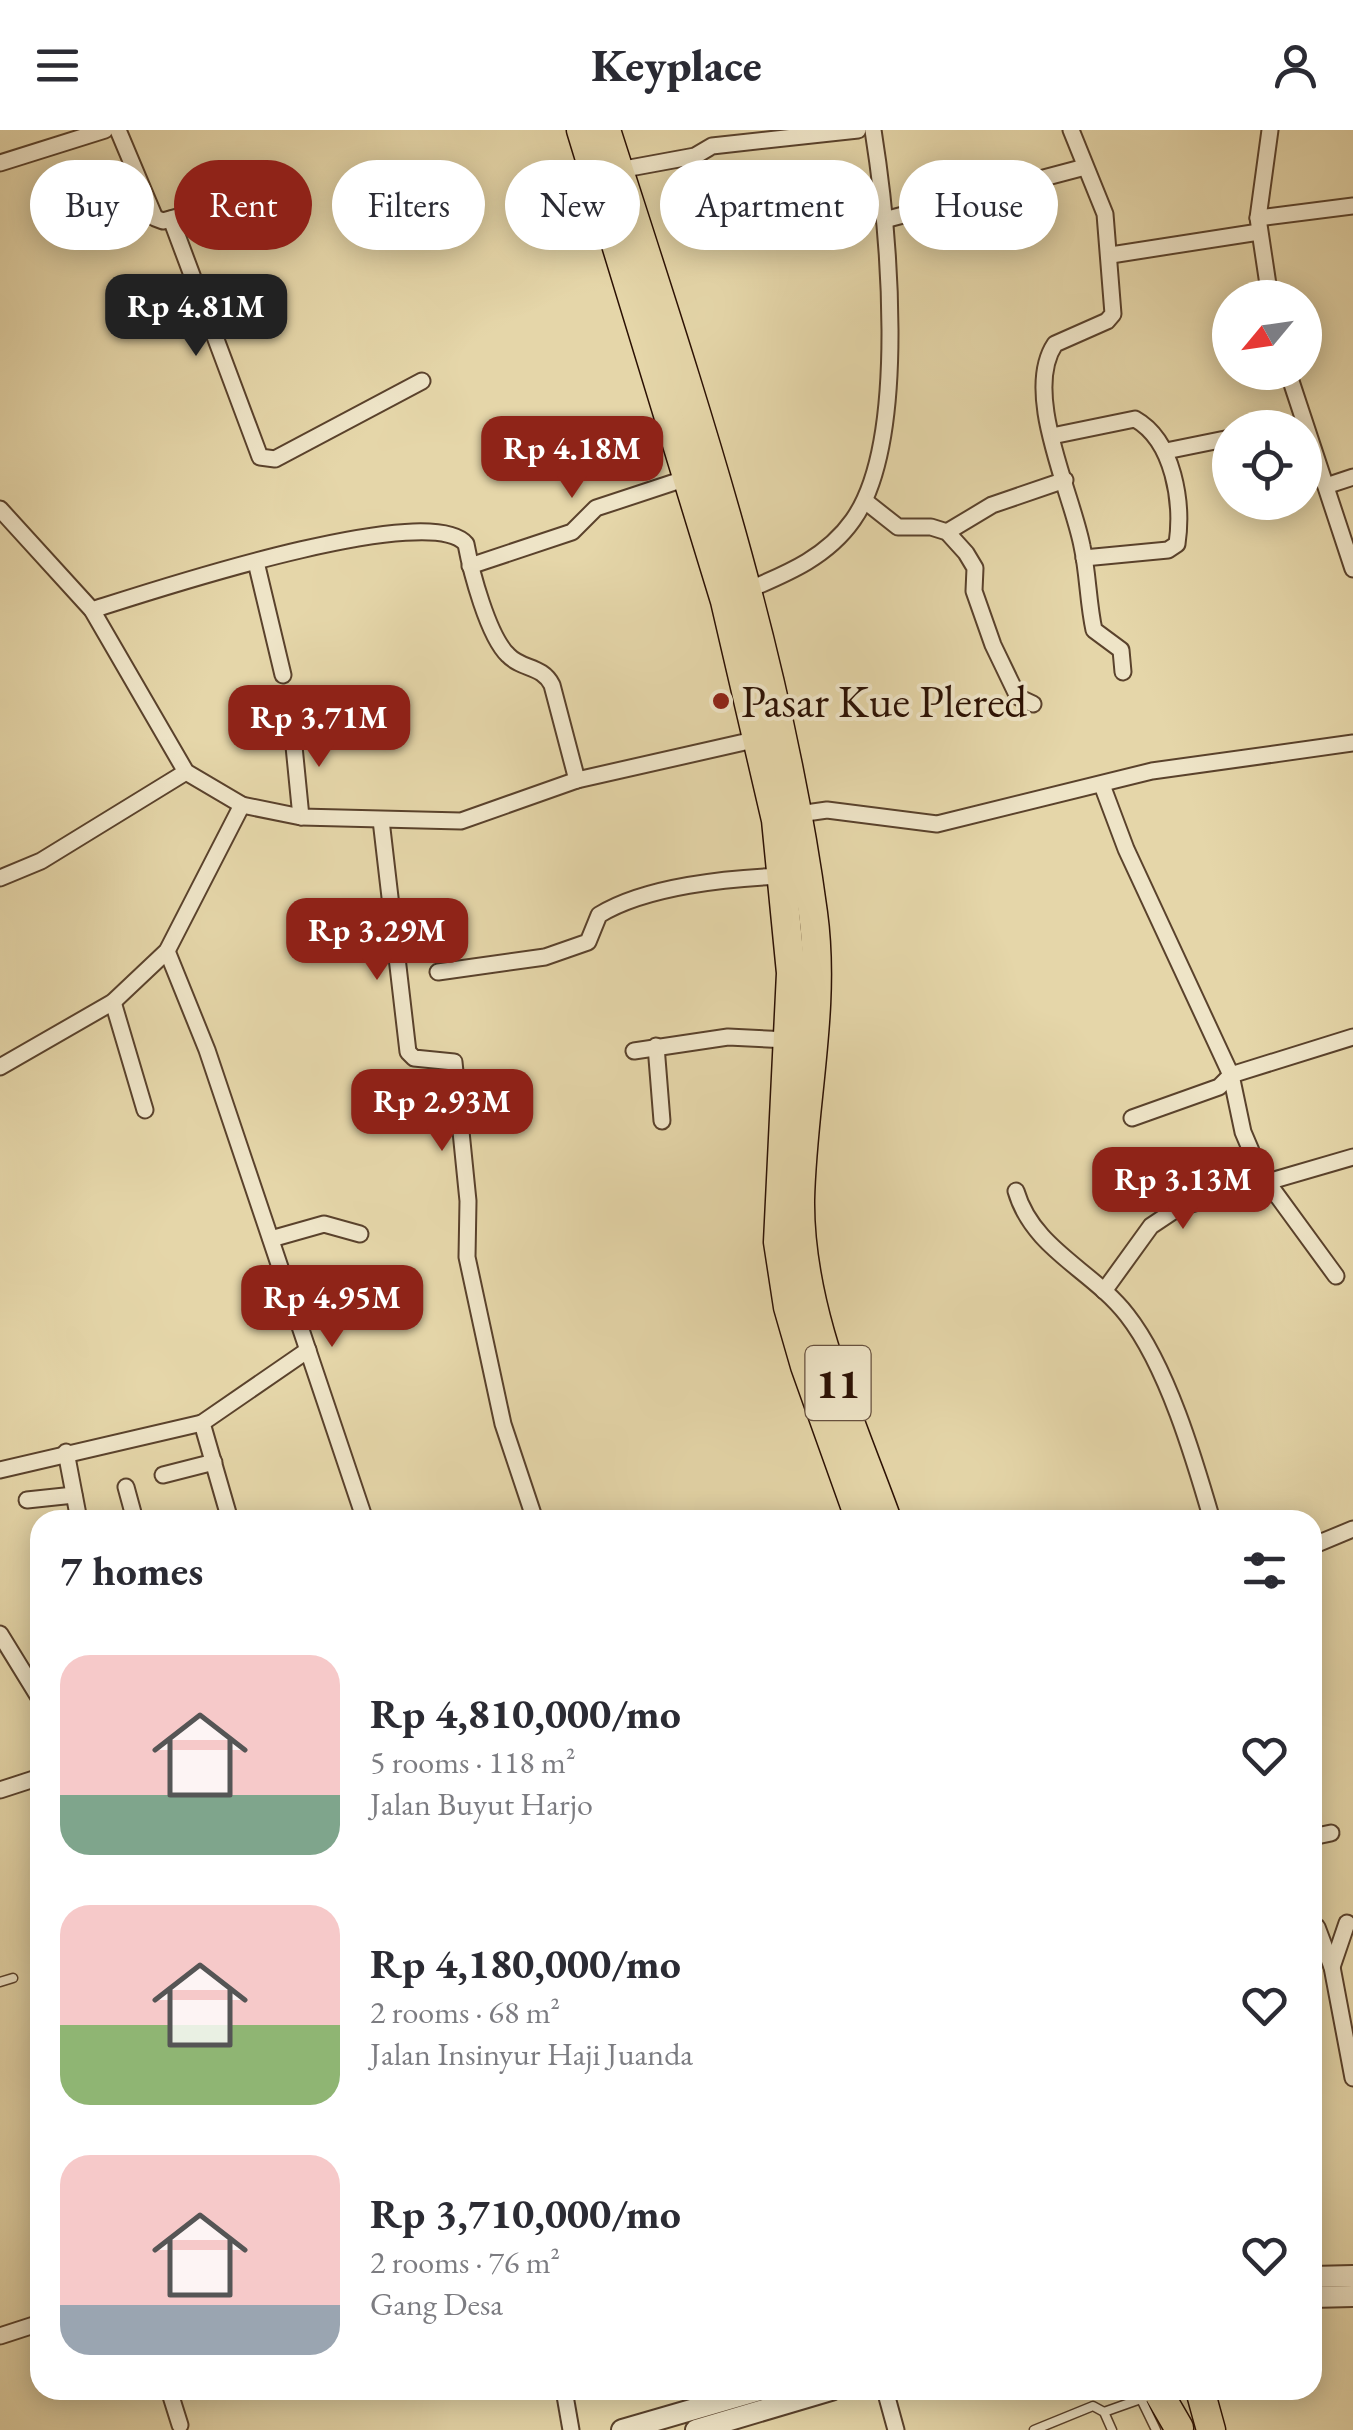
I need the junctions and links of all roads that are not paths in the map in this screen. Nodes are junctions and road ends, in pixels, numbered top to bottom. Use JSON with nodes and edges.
{"nodes":[{"id":1,"x":105,"y":130,"type":"edge"},
{"id":2,"x":118,"y":130,"type":"edge"},
{"id":3,"x":580,"y":130,"type":"edge"},
{"id":4,"x":606,"y":130,"type":"edge"},
{"id":5,"x":858,"y":130,"type":"edge"},
{"id":6,"x":873,"y":130,"type":"edge"},
{"id":7,"x":1071,"y":130,"type":"edge"},
{"id":8,"x":1270,"y":130,"type":"edge"},
{"id":9,"x":2,"y":156,"type":"edge"},
{"id":10,"x":594,"y":160,"type":"edge"},
{"id":11,"x":616,"y":160,"type":"edge"},
{"id":12,"x":640,"y":166,"type":"edge"},
{"id":13,"x":1085,"y":167,"type":"junction"},
{"id":14,"x":1353,"y":206,"type":"edge"},
{"id":15,"x":174,"y":217,"type":"edge"},
{"id":16,"x":170,"y":218,"type":"junction"},
{"id":17,"x":888,"y":220,"type":"junction"},
{"id":18,"x":1258,"y":225,"type":"junction"},
{"id":19,"x":630,"y":250,"type":"edge"},
{"id":20,"x":633,"y":250,"type":"edge"},
{"id":21,"x":1110,"y":255,"type":"junction"},
{"id":22,"x":1267,"y":280,"type":"edge"},
{"id":23,"x":422,"y":381,"type":"dead end"},
{"id":24,"x":1052,"y":436,"type":"junction"},
{"id":25,"x":1212,"y":441,"type":"edge"},
{"id":26,"x":1166,"y":450,"type":"junction"},
{"id":27,"x":1322,"y":474,"type":"edge"},
{"id":28,"x":1353,"y":477,"type":"edge"},
{"id":29,"x":688,"y":478,"type":"junction"},
{"id":30,"x":1064,"y":480,"type":"junction"},
{"id":31,"x":1326,"y":486,"type":"junction"},
{"id":32,"x":865,"y":501,"type":"junction"},
{"id":33,"x":0,"y":508,"type":"edge"},
{"id":34,"x":947,"y":532,"type":"junction"},
{"id":35,"x":1084,"y":558,"type":"junction"},
{"id":36,"x":256,"y":562,"type":"junction"},
{"id":37,"x":470,"y":566,"type":"junction"},
{"id":38,"x":1353,"y":569,"type":"edge"},
{"id":39,"x":748,"y":590,"type":"junction"},
{"id":40,"x":92,"y":610,"type":"junction"},
{"id":41,"x":1123,"y":672,"type":"dead end"},
{"id":42,"x":283,"y":675,"type":"dead end"},
{"id":43,"x":1033,"y":704,"type":"dead end"},
{"id":44,"x":292,"y":726,"type":"dead end"},
{"id":45,"x":758,"y":739,"type":"junction"},
{"id":46,"x":1353,"y":743,"type":"edge"},
{"id":47,"x":186,"y":772,"type":"junction"},
{"id":48,"x":577,"y":780,"type":"junction"},
{"id":49,"x":1102,"y":785,"type":"junction"},
{"id":50,"x":242,"y":805,"type":"junction"},
{"id":51,"x":798,"y":814,"type":"junction"},
{"id":52,"x":300,"y":817,"type":"junction"},
{"id":53,"x":381,"y":820,"type":"junction"},
{"id":54,"x":783,"y":876,"type":"junction"},
{"id":55,"x":0,"y":878,"type":"edge"},
{"id":56,"x":167,"y":951,"type":"junction"},
{"id":57,"x":438,"y":972,"type":"dead end"},
{"id":58,"x":114,"y":1002,"type":"junction"},
{"id":59,"x":1353,"y":1038,"type":"edge"},
{"id":60,"x":788,"y":1040,"type":"junction"},
{"id":61,"x":656,"y":1046,"type":"junction"},
{"id":62,"x":634,"y":1050,"type":"dead end"},
{"id":63,"x":0,"y":1068,"type":"edge"},
{"id":64,"x":1231,"y":1075,"type":"junction"},
{"id":65,"x":144,"y":1110,"type":"dead end"},
{"id":66,"x":1132,"y":1118,"type":"dead end"},
{"id":67,"x":662,"y":1120,"type":"dead end"},
{"id":68,"x":1353,"y":1157,"type":"edge"},
{"id":69,"x":1266,"y":1183,"type":"junction"},
{"id":70,"x":1016,"y":1192,"type":"dead end"},
{"id":71,"x":789,"y":1200,"type":"junction"},
{"id":72,"x":360,"y":1234,"type":"dead end"},
{"id":73,"x":271,"y":1240,"type":"junction"},
{"id":74,"x":790,"y":1242,"type":"junction"},
{"id":75,"x":1336,"y":1276,"type":"dead end"},
{"id":76,"x":1108,"y":1294,"type":"junction"},
{"id":77,"x":308,"y":1350,"type":"junction"},
{"id":78,"x":202,"y":1423,"type":"junction"},
{"id":79,"x":66,"y":1452,"type":"junction"},
{"id":80,"x":214,"y":1462,"type":"junction"},
{"id":81,"x":0,"y":1470,"type":"edge"},
{"id":82,"x":164,"y":1474,"type":"dead end"},
{"id":83,"x":126,"y":1487,"type":"dead end"},
{"id":84,"x":74,"y":1494,"type":"junction"},
{"id":85,"x":27,"y":1500,"type":"dead end"},
{"id":86,"x":78,"y":1510,"type":"edge"},
{"id":87,"x":132,"y":1510,"type":"edge"},
{"id":88,"x":227,"y":1510,"type":"edge"},
{"id":89,"x":361,"y":1510,"type":"edge"},
{"id":90,"x":532,"y":1510,"type":"edge"},
{"id":91,"x":856,"y":1510,"type":"edge"},
{"id":92,"x":884,"y":1510,"type":"edge"},
{"id":93,"x":1205,"y":1510,"type":"edge"},
{"id":94,"x":1353,"y":1529,"type":"edge"},
{"id":95,"x":1322,"y":1542,"type":"edge"},
{"id":96,"x":0,"y":1634,"type":"edge"},
{"id":97,"x":30,"y":1683,"type":"edge"},
{"id":98,"x":30,"y":1780,"type":"edge"},
{"id":99,"x":0,"y":1790,"type":"edge"},
{"id":100,"x":1331,"y":1833,"type":"dead end"},
{"id":101,"x":1322,"y":1834,"type":"edge"},
{"id":102,"x":1350,"y":1921,"type":"edge"},
{"id":103,"x":1322,"y":1927,"type":"edge"},
{"id":104,"x":1322,"y":1944,"type":"edge"},
{"id":105,"x":1332,"y":1967,"type":"junction"},
{"id":106,"x":13,"y":1978,"type":"dead end"},
{"id":107,"x":0,"y":1982,"type":"edge"},
{"id":108,"x":1353,"y":2078,"type":"edge"},
{"id":109,"x":1353,"y":2276,"type":"edge"},
{"id":110,"x":1322,"y":2277,"type":"edge"},
{"id":111,"x":1353,"y":2296,"type":"edge"},
{"id":112,"x":1322,"y":2297,"type":"edge"},
{"id":113,"x":30,"y":2326,"type":"edge"},
{"id":114,"x":0,"y":2336,"type":"edge"},
{"id":115,"x":172,"y":2400,"type":"edge"},
{"id":116,"x":566,"y":2400,"type":"edge"},
{"id":117,"x":735,"y":2400,"type":"edge"},
{"id":118,"x":797,"y":2400,"type":"edge"},
{"id":119,"x":888,"y":2400,"type":"edge"},
{"id":120,"x":1137,"y":2400,"type":"edge"},
{"id":121,"x":1160,"y":2400,"type":"edge"},
{"id":122,"x":1203,"y":2400,"type":"edge"},
{"id":123,"x":1104,"y":2412,"type":"junction"},
{"id":124,"x":684,"y":2421,"type":"edge"},
{"id":125,"x":180,"y":2425,"type":"dead end"},
{"id":126,"x":1172,"y":2429,"type":"edge"},
{"id":127,"x":571,"y":2430,"type":"edge"},
{"id":128,"x":622,"y":2430,"type":"edge"},
{"id":129,"x":696,"y":2430,"type":"edge"},
{"id":130,"x":896,"y":2430,"type":"edge"},
{"id":131,"x":1034,"y":2430,"type":"edge"},
{"id":132,"x":1112,"y":2430,"type":"edge"},
{"id":133,"x":1211,"y":2430,"type":"edge"}],
"edges":[{"from":1,"to":9,"type":"street"},
{"from":2,"to":16,"type":"street"},
{"from":3,"to":10,"type":"highway","number":"11"},
{"from":4,"to":11,"type":"highway","number":"11"},
{"from":5,"to":12,"type":"street"},
{"from":6,"to":17,"type":"street"},
{"from":7,"to":13,"type":"street"},
{"from":8,"to":18,"type":"street"},
{"from":13,"to":17,"type":"street"},
{"from":13,"to":21,"type":"street"},
{"from":14,"to":18,"type":"street"},
{"from":15,"to":16,"type":"street"},
{"from":16,"to":23,"type":"street"},
{"from":17,"to":32,"type":"street"},
{"from":18,"to":21,"type":"street"},
{"from":18,"to":22,"type":"street"},
{"from":19,"to":29,"type":"highway","number":"11"},
{"from":20,"to":39,"type":"highway","number":"11"},
{"from":21,"to":24,"type":"street"},
{"from":24,"to":26,"type":"street"},
{"from":24,"to":30,"type":"street"},
{"from":25,"to":26,"type":"street"},
{"from":26,"to":35,"type":"street"},
{"from":27,"to":31,"type":"street"},
{"from":28,"to":31,"type":"street"},
{"from":29,"to":37,"type":"street"},
{"from":29,"to":45,"type":"highway","number":"11"},
{"from":30,"to":34,"type":"street"},
{"from":30,"to":35,"type":"street"},
{"from":31,"to":38,"type":"street"},
{"from":32,"to":34,"type":"street"},
{"from":32,"to":39,"type":"street"},
{"from":33,"to":40,"type":"street"},
{"from":34,"to":43,"type":"street"},
{"from":35,"to":41,"type":"street"},
{"from":36,"to":37,"type":"street"},
{"from":36,"to":40,"type":"street"},
{"from":36,"to":42,"type":"street"},
{"from":37,"to":48,"type":"street"},
{"from":39,"to":51,"type":"highway","number":"11"},
{"from":40,"to":47,"type":"street"},
{"from":44,"to":52,"type":"street"},
{"from":45,"to":48,"type":"street"},
{"from":45,"to":54,"type":"highway","number":"11"},
{"from":46,"to":49,"type":"street"},
{"from":47,"to":50,"type":"street"},
{"from":47,"to":55,"type":"street"},
{"from":48,"to":53,"type":"street"},
{"from":49,"to":51,"type":"street"},
{"from":49,"to":64,"type":"street"},
{"from":50,"to":52,"type":"street"},
{"from":50,"to":56,"type":"street"},
{"from":51,"to":71,"type":"highway","number":"11"},
{"from":52,"to":53,"type":"street"},
{"from":53,"to":90,"type":"street"},
{"from":54,"to":57,"type":"street"},
{"from":54,"to":60,"type":"highway","number":"11"},
{"from":56,"to":58,"type":"street"},
{"from":56,"to":73,"type":"street"},
{"from":58,"to":63,"type":"street"},
{"from":58,"to":65,"type":"street"},
{"from":59,"to":64,"type":"street"},
{"from":60,"to":61,"type":"street"},
{"from":60,"to":71,"type":"highway","number":"11"},
{"from":61,"to":62,"type":"street"},
{"from":61,"to":67,"type":"street"},
{"from":64,"to":66,"type":"street"},
{"from":64,"to":69,"type":"street"},
{"from":68,"to":69,"type":"street"},
{"from":69,"to":75,"type":"street"},
{"from":69,"to":76,"type":"street"},
{"from":70,"to":76,"type":"street"},
{"from":71,"to":74,"type":"highway","number":"11"},
{"from":72,"to":73,"type":"street"},
{"from":73,"to":77,"type":"street"},
{"from":74,"to":91,"type":"highway","number":"11"},
{"from":74,"to":92,"type":"highway","number":"11"},
{"from":76,"to":93,"type":"street"},
{"from":77,"to":78,"type":"street"},
{"from":77,"to":89,"type":"street"},
{"from":78,"to":79,"type":"street"},
{"from":78,"to":80,"type":"street"},
{"from":79,"to":81,"type":"street"},
{"from":79,"to":84,"type":"street"},
{"from":80,"to":82,"type":"street"},
{"from":80,"to":88,"type":"street"},
{"from":83,"to":87,"type":"street"},
{"from":84,"to":85,"type":"street"},
{"from":84,"to":86,"type":"street"},
{"from":94,"to":95,"type":"street"},
{"from":96,"to":97,"type":"street"},
{"from":98,"to":99,"type":"street"},
{"from":100,"to":101,"type":"street"},
{"from":102,"to":103,"type":"street"},
{"from":102,"to":105,"type":"street"},
{"from":104,"to":105,"type":"street"},
{"from":105,"to":108,"type":"street"},
{"from":106,"to":107,"type":"lane"},
{"from":109,"to":110,"type":"street"},
{"from":111,"to":112,"type":"street"},
{"from":113,"to":114,"type":"street"},
{"from":115,"to":125,"type":"street"},
{"from":116,"to":127,"type":"street"},
{"from":117,"to":124,"type":"street"},
{"from":118,"to":129,"type":"street"},
{"from":119,"to":130,"type":"street"},
{"from":120,"to":123,"type":"lane"},
{"from":121,"to":126,"type":"highway"},
{"from":122,"to":133,"type":"highway"},
{"from":123,"to":131,"type":"lane"},
{"from":123,"to":132,"type":"lane"},
{"from":124,"to":128,"type":"street"}]}
